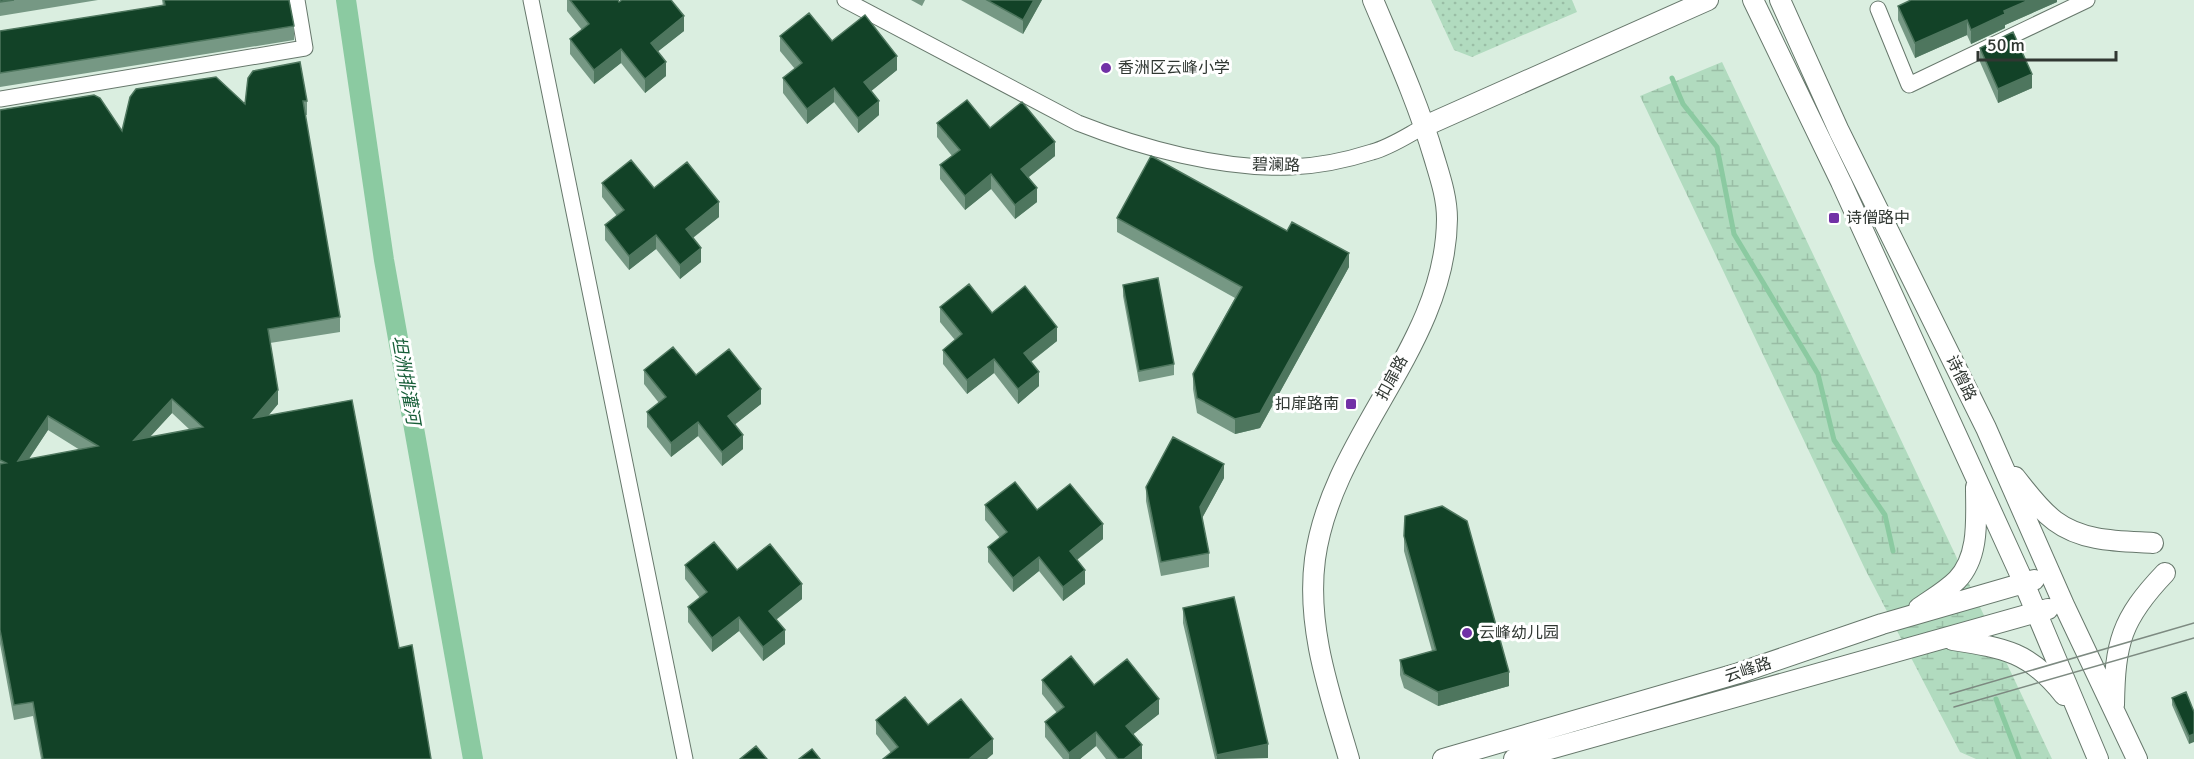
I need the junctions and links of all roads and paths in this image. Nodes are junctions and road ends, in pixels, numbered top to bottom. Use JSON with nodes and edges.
{"nodes":[{"id":1,"x":297,"y":0,"type":"edge"},
{"id":2,"x":531,"y":0,"type":"edge"},
{"id":3,"x":845,"y":0,"type":"edge"},
{"id":4,"x":1373,"y":0,"type":"edge"},
{"id":5,"x":1708,"y":0,"type":"edge"},
{"id":6,"x":1753,"y":0,"type":"edge"},
{"id":7,"x":1780,"y":0,"type":"edge"},
{"id":8,"x":2087,"y":0,"type":"edge"},
{"id":9,"x":1878,"y":9,"type":"dead end"},
{"id":10,"x":0,"y":99,"type":"edge"},
{"id":11,"x":1425,"y":126,"type":"junction"},
{"id":12,"x":1999,"y":458,"type":"junction"},
{"id":13,"x":1976,"y":478,"type":"junction"},
{"id":14,"x":2153,"y":543,"type":"dead end"},
{"id":15,"x":2165,"y":573,"type":"dead end"},
{"id":16,"x":2051,"y":575,"type":"junction"},
{"id":17,"x":2024,"y":583,"type":"junction"},
{"id":18,"x":2064,"y":605,"type":"junction"},
{"id":19,"x":2036,"y":612,"type":"junction"},
{"id":20,"x":1905,"y":618,"type":"junction"},
{"id":21,"x":1947,"y":639,"type":"junction"},
{"id":22,"x":2076,"y":710,"type":"junction"},
{"id":23,"x":2114,"y":711,"type":"junction"},
{"id":24,"x":685,"y":759,"type":"edge"},
{"id":25,"x":1349,"y":759,"type":"edge"},
{"id":26,"x":1443,"y":759,"type":"edge"},
{"id":27,"x":1514,"y":759,"type":"edge"},
{"id":28,"x":2098,"y":759,"type":"edge"},
{"id":29,"x":2137,"y":759,"type":"edge"}],
"edges":[{"from":1,"to":10,"type":"street"},
{"from":2,"to":24,"type":"street"},
{"from":3,"to":11,"type":"street","name":"碧澜路"},
{"from":4,"to":11,"type":"street","name":"扣扉路"},
{"from":5,"to":11,"type":"street","name":"碧澜路"},
{"from":6,"to":13,"type":"street","name":"诗僧路"},
{"from":7,"to":12,"type":"street","name":"诗僧路"},
{"from":8,"to":9,"type":"street"},
{"from":11,"to":25,"type":"street","name":"扣扉路"},
{"from":12,"to":14,"type":"street"},
{"from":12,"to":16,"type":"street","name":"诗僧路"},
{"from":13,"to":17,"type":"street","name":"诗僧路"},
{"from":13,"to":20,"type":"street"},
{"from":15,"to":23,"type":"street"},
{"from":16,"to":17,"type":"street","name":"云峰路"},
{"from":16,"to":18,"type":"street","name":"诗僧路"},
{"from":17,"to":19,"type":"street","name":"诗僧路"},
{"from":17,"to":20,"type":"street","name":"云峰路"},
{"from":18,"to":19,"type":"street","name":"云峰路"},
{"from":18,"to":23,"type":"street","name":"诗僧路"},
{"from":19,"to":21,"type":"street","name":"云峰路"},
{"from":19,"to":22,"type":"street","name":"诗僧路"},
{"from":20,"to":26,"type":"street","name":"云峰路"},
{"from":21,"to":22,"type":"street"},
{"from":21,"to":27,"type":"street","name":"云峰路"},
{"from":22,"to":28,"type":"street","name":"诗僧路"},
{"from":23,"to":29,"type":"street","name":"诗僧路"}]}
